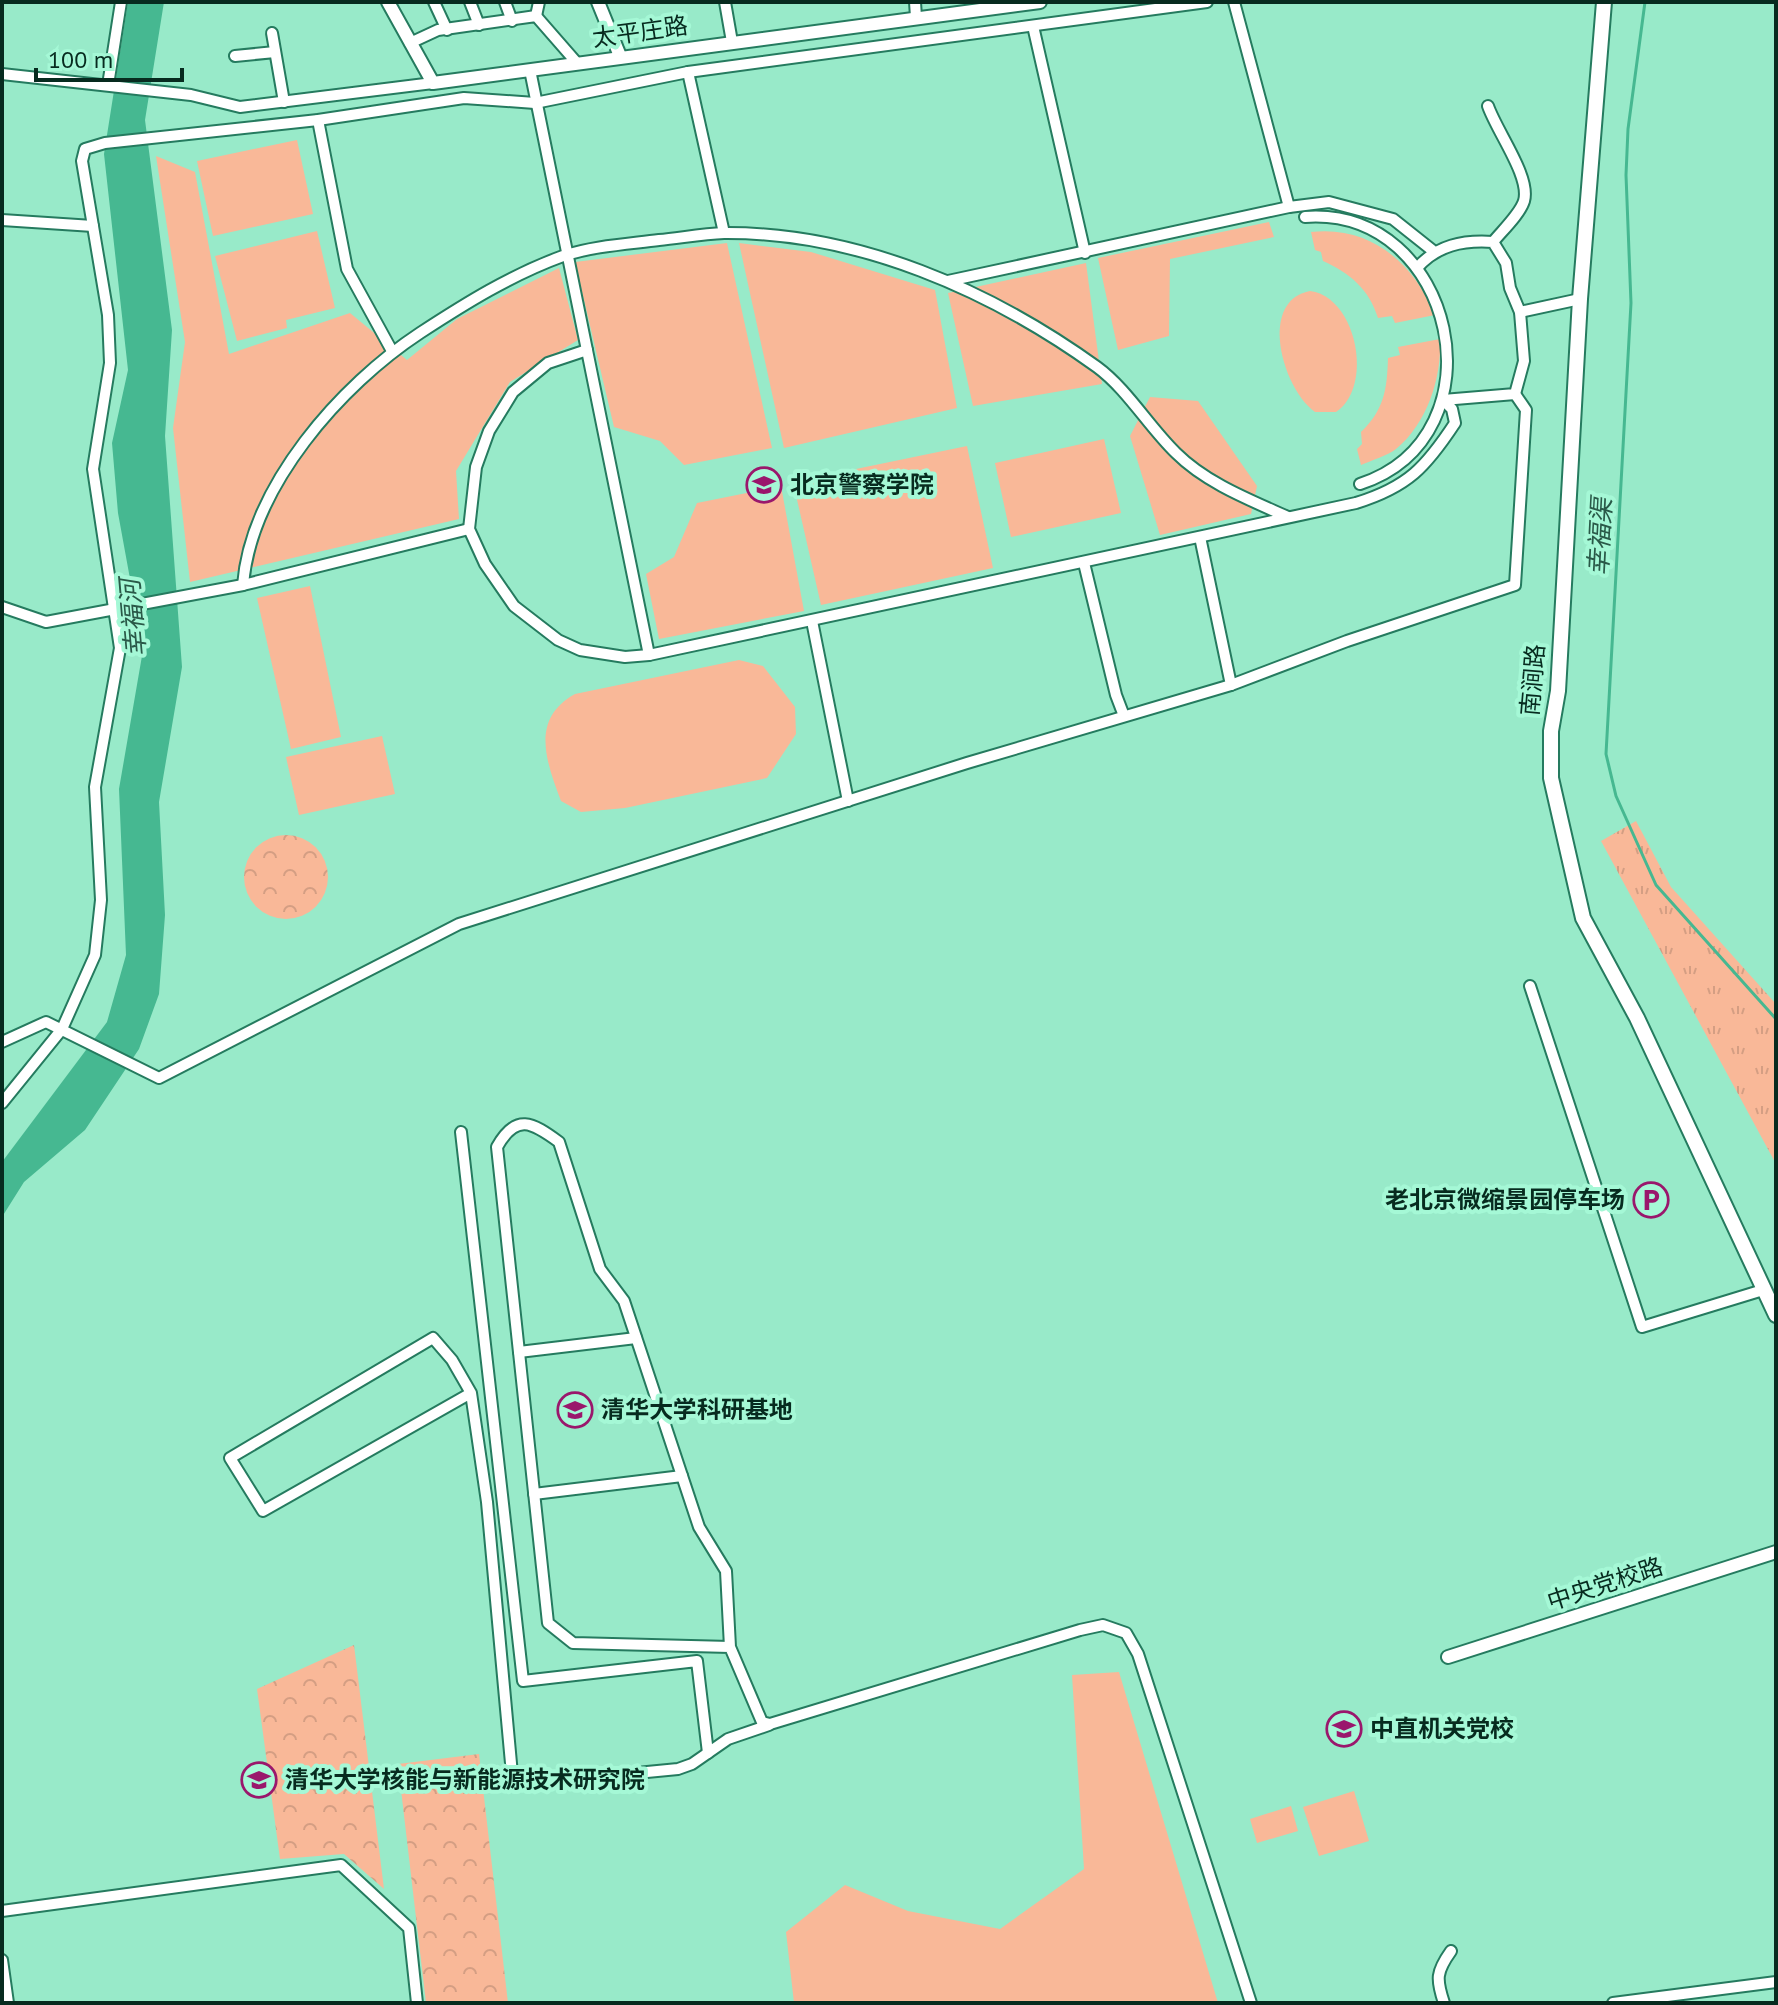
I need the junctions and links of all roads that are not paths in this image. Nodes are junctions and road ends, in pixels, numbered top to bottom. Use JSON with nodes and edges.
{"nodes":[{"id":1,"x":121,"y":2,"type":"edge"},
{"id":2,"x":388,"y":2,"type":"edge"},
{"id":3,"x":434,"y":2,"type":"edge"},
{"id":4,"x":470,"y":2,"type":"edge"},
{"id":5,"x":505,"y":2,"type":"edge"},
{"id":6,"x":539,"y":2,"type":"edge"},
{"id":7,"x":598,"y":2,"type":"edge"},
{"id":8,"x":725,"y":2,"type":"edge"},
{"id":9,"x":915,"y":2,"type":"edge"},
{"id":10,"x":1040,"y":2,"type":"edge"},
{"id":11,"x":1207,"y":2,"type":"edge"},
{"id":12,"x":1234,"y":2,"type":"edge"},
{"id":13,"x":1604,"y":2,"type":"edge"},
{"id":14,"x":995,"y":5,"type":"edge"},
{"id":15,"x":536,"y":16,"type":"junction"},
{"id":16,"x":916,"y":17,"type":"junction"},
{"id":17,"x":512,"y":21,"type":"junction"},
{"id":18,"x":479,"y":25,"type":"junction"},
{"id":19,"x":1033,"y":26,"type":"junction"},
{"id":20,"x":447,"y":30,"type":"junction"},
{"id":21,"x":272,"y":33,"type":"dead end"},
{"id":22,"x":732,"y":42,"type":"junction"},
{"id":23,"x":410,"y":43,"type":"junction"},
{"id":24,"x":275,"y":52,"type":"junction"},
{"id":25,"x":235,"y":56,"type":"dead end"},
{"id":26,"x":620,"y":56,"type":"junction"},
{"id":27,"x":577,"y":63,"type":"junction"},
{"id":28,"x":530,"y":70,"type":"junction"},
{"id":29,"x":688,"y":72,"type":"junction"},
{"id":30,"x":2,"y":74,"type":"edge"},
{"id":31,"x":433,"y":83,"type":"junction"},
{"id":32,"x":109,"y":85,"type":"junction"},
{"id":33,"x":284,"y":102,"type":"junction"},
{"id":34,"x":535,"y":103,"type":"junction"},
{"id":35,"x":1488,"y":106,"type":"dead end"},
{"id":36,"x":318,"y":120,"type":"junction"},
{"id":37,"x":1289,"y":207,"type":"junction"},
{"id":38,"x":1305,"y":217,"type":"dead end"},
{"id":39,"x":2,"y":220,"type":"edge"},
{"id":40,"x":93,"y":226,"type":"junction"},
{"id":41,"x":724,"y":233,"type":"junction"},
{"id":42,"x":1493,"y":242,"type":"junction"},
{"id":43,"x":1432,"y":250,"type":"junction"},
{"id":44,"x":1085,"y":253,"type":"junction"},
{"id":45,"x":566,"y":255,"type":"junction"},
{"id":46,"x":1417,"y":268,"type":"junction"},
{"id":47,"x":947,"y":282,"type":"junction"},
{"id":48,"x":1580,"y":299,"type":"junction"},
{"id":49,"x":1520,"y":312,"type":"junction"},
{"id":50,"x":587,"y":350,"type":"junction"},
{"id":51,"x":392,"y":351,"type":"junction"},
{"id":52,"x":1515,"y":394,"type":"junction"},
{"id":53,"x":1443,"y":400,"type":"junction"},
{"id":54,"x":1360,"y":484,"type":"dead end"},
{"id":55,"x":1288,"y":517,"type":"junction"},
{"id":56,"x":469,"y":529,"type":"junction"},
{"id":57,"x":1200,"y":537,"type":"junction"},
{"id":58,"x":1084,"y":563,"type":"junction"},
{"id":59,"x":243,"y":585,"type":"junction"},
{"id":60,"x":2,"y":607,"type":"edge"},
{"id":61,"x":114,"y":609,"type":"junction"},
{"id":62,"x":812,"y":621,"type":"junction"},
{"id":63,"x":649,"y":655,"type":"junction"},
{"id":64,"x":1231,"y":685,"type":"junction"},
{"id":65,"x":1124,"y":716,"type":"junction"},
{"id":66,"x":848,"y":801,"type":"junction"},
{"id":67,"x":1530,"y":986,"type":"dead end"},
{"id":68,"x":67,"y":1031,"type":"junction"},
{"id":69,"x":2,"y":1042,"type":"edge"},
{"id":70,"x":2,"y":1103,"type":"edge"},
{"id":71,"x":461,"y":1132,"type":"dead end"},
{"id":72,"x":1772,"y":1299,"type":"edge"},
{"id":73,"x":636,"y":1338,"type":"junction"},
{"id":74,"x":519,"y":1352,"type":"junction"},
{"id":75,"x":471,"y":1393,"type":"junction"},
{"id":76,"x":682,"y":1476,"type":"junction"},
{"id":77,"x":534,"y":1494,"type":"junction"},
{"id":78,"x":1776,"y":1552,"type":"edge"},
{"id":79,"x":730,"y":1647,"type":"junction"},
{"id":80,"x":1448,"y":1657,"type":"dead end"},
{"id":81,"x":770,"y":1724,"type":"junction"},
{"id":82,"x":708,"y":1753,"type":"junction"},
{"id":83,"x":2,"y":1911,"type":"edge"},
{"id":84,"x":1451,"y":1951,"type":"dead end"},
{"id":85,"x":2,"y":1960,"type":"edge"},
{"id":86,"x":1776,"y":1982,"type":"edge"},
{"id":87,"x":8,"y":2003,"type":"edge"},
{"id":88,"x":417,"y":2003,"type":"edge"},
{"id":89,"x":1251,"y":2003,"type":"edge"},
{"id":90,"x":1444,"y":2003,"type":"edge"},
{"id":91,"x":1613,"y":2003,"type":"edge"}],
"edges":[{"from":1,"to":32,"type":"street"},
{"from":2,"to":23,"type":"street"},
{"from":3,"to":20,"type":"street"},
{"from":4,"to":18,"type":"street"},
{"from":5,"to":17,"type":"street"},
{"from":6,"to":15,"type":"street"},
{"from":7,"to":26,"type":"street"},
{"from":8,"to":22,"type":"street"},
{"from":9,"to":16,"type":"street"},
{"from":10,"to":14,"type":"street","name":"太平庄路"},
{"from":11,"to":19,"type":"street"},
{"from":12,"to":37,"type":"street"},
{"from":13,"to":48,"type":"main road","name":"南涧路"},
{"from":14,"to":16,"type":"street","name":"太平庄路"},
{"from":15,"to":17,"type":"street"},
{"from":15,"to":27,"type":"street"},
{"from":16,"to":22,"type":"street","name":"太平庄路"},
{"from":17,"to":18,"type":"street"},
{"from":18,"to":20,"type":"street"},
{"from":19,"to":29,"type":"street"},
{"from":19,"to":44,"type":"street"},
{"from":20,"to":23,"type":"street"},
{"from":21,"to":24,"type":"street"},
{"from":22,"to":26,"type":"street","name":"太平庄路"},
{"from":23,"to":31,"type":"street"},
{"from":24,"to":25,"type":"street"},
{"from":24,"to":33,"type":"street"},
{"from":26,"to":27,"type":"street","name":"太平庄路"},
{"from":27,"to":28,"type":"street","name":"太平庄路"},
{"from":28,"to":31,"type":"street","name":"太平庄路"},
{"from":28,"to":34,"type":"street"},
{"from":29,"to":34,"type":"street"},
{"from":29,"to":41,"type":"street"},
{"from":30,"to":32,"type":"street"},
{"from":31,"to":33,"type":"street"},
{"from":32,"to":33,"type":"street"},
{"from":34,"to":36,"type":"street"},
{"from":34,"to":45,"type":"street"},
{"from":35,"to":42,"type":"street"},
{"from":36,"to":40,"type":"street"},
{"from":36,"to":51,"type":"street"},
{"from":37,"to":43,"type":"street"},
{"from":37,"to":44,"type":"street"},
{"from":38,"to":46,"type":"street"},
{"from":39,"to":40,"type":"street"},
{"from":40,"to":61,"type":"street"},
{"from":41,"to":45,"type":"street"},
{"from":41,"to":47,"type":"street"},
{"from":42,"to":43,"type":"street"},
{"from":42,"to":49,"type":"street"},
{"from":43,"to":46,"type":"street"},
{"from":44,"to":47,"type":"street"},
{"from":45,"to":50,"type":"street"},
{"from":45,"to":51,"type":"street"},
{"from":46,"to":53,"type":"street"},
{"from":47,"to":55,"type":"street"},
{"from":48,"to":49,"type":"street"},
{"from":48,"to":72,"type":"main road","name":"南涧路"},
{"from":49,"to":52,"type":"street"},
{"from":50,"to":56,"type":"street"},
{"from":50,"to":63,"type":"street"},
{"from":51,"to":59,"type":"street"},
{"from":52,"to":53,"type":"street"},
{"from":52,"to":64,"type":"street"},
{"from":53,"to":54,"type":"street"},
{"from":53,"to":55,"type":"street"},
{"from":55,"to":57,"type":"street"},
{"from":56,"to":59,"type":"street"},
{"from":56,"to":63,"type":"street"},
{"from":57,"to":58,"type":"street"},
{"from":57,"to":64,"type":"street"},
{"from":58,"to":62,"type":"street"},
{"from":58,"to":65,"type":"street"},
{"from":59,"to":61,"type":"street"},
{"from":60,"to":61,"type":"street"},
{"from":61,"to":68,"type":"street"},
{"from":62,"to":63,"type":"street"},
{"from":62,"to":66,"type":"street"},
{"from":64,"to":65,"type":"street"},
{"from":65,"to":66,"type":"street"},
{"from":66,"to":68,"type":"street"},
{"from":67,"to":72,"type":"street"},
{"from":68,"to":69,"type":"street"},
{"from":68,"to":70,"type":"street"},
{"from":71,"to":82,"type":"street"},
{"from":73,"to":74,"type":"street"},
{"from":73,"to":74,"type":"street"},
{"from":73,"to":76,"type":"street"},
{"from":74,"to":77,"type":"street"},
{"from":75,"to":75,"type":"street"},
{"from":75,"to":82,"type":"street"},
{"from":76,"to":77,"type":"street"},
{"from":76,"to":79,"type":"street"},
{"from":77,"to":79,"type":"street"},
{"from":78,"to":80,"type":"street","name":"中央党校路"},
{"from":79,"to":81,"type":"street"},
{"from":81,"to":82,"type":"street"},
{"from":81,"to":89,"type":"street"},
{"from":83,"to":88,"type":"street"},
{"from":84,"to":90,"type":"street"},
{"from":85,"to":87,"type":"street"},
{"from":86,"to":91,"type":"street"}]}
